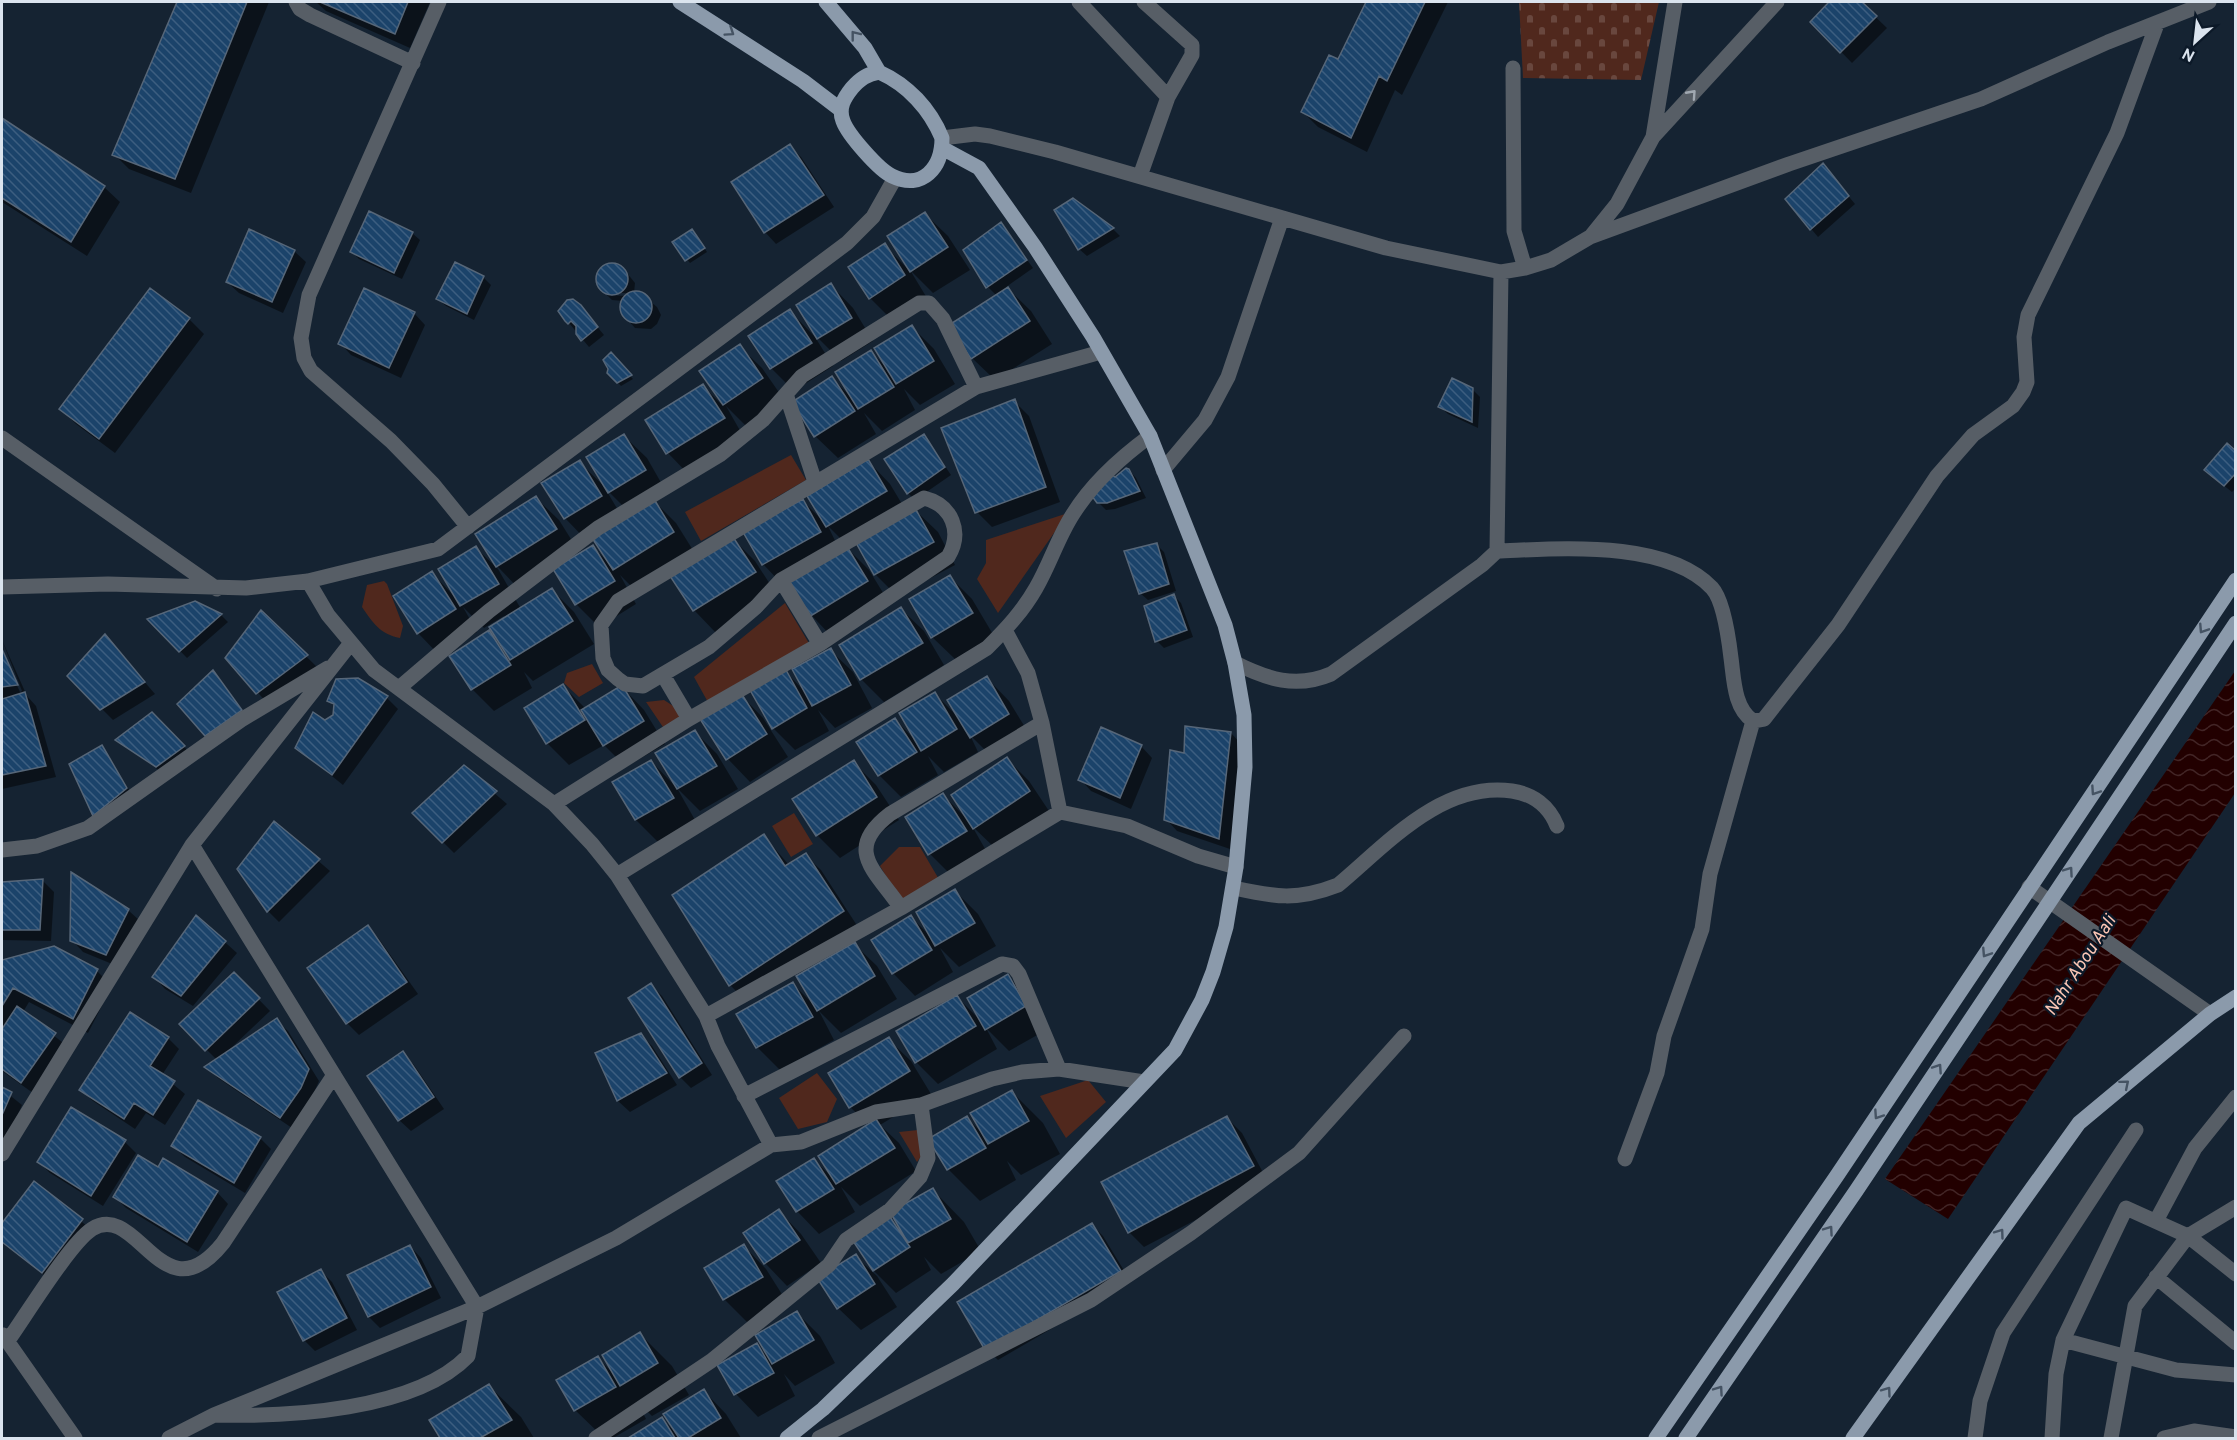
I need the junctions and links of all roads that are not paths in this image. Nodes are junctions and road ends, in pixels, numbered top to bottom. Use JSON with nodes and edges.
{"nodes":[{"id":1,"x":296,"y":2,"type":"edge"},
{"id":2,"x":439,"y":2,"type":"edge"},
{"id":3,"x":680,"y":2,"type":"edge"},
{"id":4,"x":826,"y":2,"type":"edge"},
{"id":5,"x":1079,"y":2,"type":"edge"},
{"id":6,"x":1144,"y":2,"type":"edge"},
{"id":7,"x":1675,"y":2,"type":"edge"},
{"id":8,"x":2209,"y":2,"type":"edge"},
{"id":9,"x":1773,"y":3,"type":"edge"},
{"id":10,"x":2157,"y":24,"type":"junction"},
{"id":11,"x":413,"y":63,"type":"junction"},
{"id":12,"x":1513,"y":68,"type":"dead end"},
{"id":13,"x":879,"y":72,"type":"junction"},
{"id":14,"x":1168,"y":97,"type":"junction"},
{"id":15,"x":841,"y":110,"type":"junction"},
{"id":16,"x":1653,"y":137,"type":"junction"},
{"id":17,"x":942,"y":143,"type":"junction"},
{"id":18,"x":1140,"y":176,"type":"junction"},
{"id":19,"x":894,"y":178,"type":"junction"},
{"id":20,"x":1282,"y":218,"type":"junction"},
{"id":21,"x":1590,"y":237,"type":"junction"},
{"id":22,"x":1525,"y":268,"type":"junction"},
{"id":23,"x":1501,"y":272,"type":"junction"},
{"id":24,"x":1101,"y":352,"type":"junction"},
{"id":25,"x":976,"y":387,"type":"junction"},
{"id":26,"x":786,"y":394,"type":"junction"},
{"id":27,"x":1150,"y":436,"type":"junction"},
{"id":28,"x":2,"y":438,"type":"edge"},
{"id":29,"x":1163,"y":470,"type":"junction"},
{"id":30,"x":815,"y":482,"type":"junction"},
{"id":31,"x":468,"y":527,"type":"junction"},
{"id":32,"x":1497,"y":551,"type":"junction"},
{"id":33,"x":781,"y":580,"type":"junction"},
{"id":34,"x":2235,"y":580,"type":"edge"},
{"id":35,"x":308,"y":581,"type":"junction"},
{"id":36,"x":2,"y":587,"type":"edge"},
{"id":37,"x":217,"y":589,"type":"junction"},
{"id":38,"x":2235,"y":623,"type":"edge"},
{"id":39,"x":1005,"y":630,"type":"junction"},
{"id":40,"x":351,"y":643,"type":"junction"},
{"id":41,"x":820,"y":644,"type":"junction"},
{"id":42,"x":1235,"y":663,"type":"junction"},
{"id":43,"x":335,"y":664,"type":"junction"},
{"id":44,"x":663,"y":675,"type":"junction"},
{"id":45,"x":399,"y":688,"type":"junction"},
{"id":46,"x":690,"y":719,"type":"junction"},
{"id":47,"x":1753,"y":721,"type":"junction"},
{"id":48,"x":1042,"y":723,"type":"junction"},
{"id":49,"x":554,"y":804,"type":"junction"},
{"id":50,"x":1060,"y":812,"type":"junction"},
{"id":51,"x":1557,"y":826,"type":"dead end"},
{"id":52,"x":192,"y":845,"type":"junction"},
{"id":53,"x":2,"y":850,"type":"edge"},
{"id":54,"x":1236,"y":867,"type":"junction"},
{"id":55,"x":617,"y":876,"type":"junction"},
{"id":56,"x":2029,"y":887,"type":"junction"},
{"id":57,"x":1234,"y":888,"type":"junction"},
{"id":58,"x":2048,"y":901,"type":"junction"},
{"id":59,"x":901,"y":908,"type":"junction"},
{"id":60,"x":2235,"y":997,"type":"edge"},
{"id":61,"x":2210,"y":1014,"type":"junction"},
{"id":62,"x":706,"y":1016,"type":"junction"},
{"id":63,"x":1404,"y":1036,"type":"dead end"},
{"id":64,"x":1059,"y":1069,"type":"junction"},
{"id":65,"x":334,"y":1075,"type":"junction"},
{"id":66,"x":1144,"y":1082,"type":"junction"},
{"id":67,"x":744,"y":1096,"type":"junction"},
{"id":68,"x":2235,"y":1097,"type":"edge"},
{"id":69,"x":921,"y":1105,"type":"junction"},
{"id":70,"x":2136,"y":1130,"type":"dead end"},
{"id":71,"x":771,"y":1145,"type":"junction"},
{"id":72,"x":2,"y":1154,"type":"edge"},
{"id":73,"x":1625,"y":1159,"type":"dead end"},
{"id":74,"x":2235,"y":1208,"type":"edge"},
{"id":75,"x":2156,"y":1221,"type":"junction"},
{"id":76,"x":2188,"y":1236,"type":"junction"},
{"id":77,"x":2235,"y":1274,"type":"edge"},
{"id":78,"x":2156,"y":1277,"type":"junction"},
{"id":79,"x":477,"y":1307,"type":"junction"},
{"id":80,"x":4,"y":1337,"type":"edge"},
{"id":81,"x":2063,"y":1340,"type":"junction"},
{"id":82,"x":2235,"y":1343,"type":"edge"},
{"id":83,"x":2125,"y":1357,"type":"junction"},
{"id":84,"x":2235,"y":1375,"type":"edge"},
{"id":85,"x":214,"y":1415,"type":"junction"},
{"id":86,"x":2235,"y":1437,"type":"edge"},
{"id":87,"x":75,"y":1438,"type":"edge"},
{"id":88,"x":169,"y":1438,"type":"edge"},
{"id":89,"x":596,"y":1438,"type":"edge"},
{"id":90,"x":787,"y":1438,"type":"edge"},
{"id":91,"x":819,"y":1438,"type":"edge"},
{"id":92,"x":1656,"y":1438,"type":"edge"},
{"id":93,"x":1686,"y":1438,"type":"edge"},
{"id":94,"x":1853,"y":1438,"type":"edge"},
{"id":95,"x":1975,"y":1438,"type":"edge"},
{"id":96,"x":2052,"y":1438,"type":"edge"},
{"id":97,"x":2111,"y":1438,"type":"edge"},
{"id":98,"x":2169,"y":1438,"type":"edge"}],
"edges":[{"from":1,"to":11,"type":"street"},
{"from":2,"to":11,"type":"street"},
{"from":3,"to":15,"type":"main road","one_way":true},
{"from":13,"to":4,"type":"main road","one_way":true},
{"from":5,"to":14,"type":"street"},
{"from":6,"to":14,"type":"street"},
{"from":7,"to":16,"type":"street"},
{"from":8,"to":10,"type":"street"},
{"from":16,"to":9,"type":"street","one_way":true},
{"from":10,"to":21,"type":"street"},
{"from":10,"to":47,"type":"street"},
{"from":11,"to":31,"type":"street"},
{"from":12,"to":22,"type":"street"},
{"from":13,"to":15,"type":"main road"},
{"from":13,"to":17,"type":"main road"},
{"from":14,"to":18,"type":"street"},
{"from":15,"to":19,"type":"main road"},
{"from":16,"to":21,"type":"street"},
{"from":17,"to":18,"type":"street"},
{"from":17,"to":19,"type":"main road"},
{"from":17,"to":24,"type":"main road"},
{"from":18,"to":20,"type":"street"},
{"from":19,"to":31,"type":"street"},
{"from":20,"to":23,"type":"street"},
{"from":20,"to":29,"type":"street"},
{"from":21,"to":22,"type":"street"},
{"from":22,"to":23,"type":"street"},
{"from":23,"to":32,"type":"street"},
{"from":24,"to":25,"type":"street"},
{"from":24,"to":27,"type":"main road"},
{"from":25,"to":26,"type":"street"},
{"from":25,"to":30,"type":"street"},
{"from":26,"to":30,"type":"street"},
{"from":26,"to":45,"type":"street"},
{"from":27,"to":29,"type":"main road"},
{"from":27,"to":39,"type":"street"},
{"from":28,"to":37,"type":"street"},
{"from":29,"to":42,"type":"main road"},
{"from":30,"to":44,"type":"street"},
{"from":31,"to":35,"type":"street"},
{"from":32,"to":42,"type":"street"},
{"from":32,"to":47,"type":"street"},
{"from":33,"to":41,"type":"street"},
{"from":33,"to":41,"type":"street"},
{"from":33,"to":44,"type":"street"},
{"from":34,"to":56,"type":"main road","one_way":true},
{"from":35,"to":37,"type":"street"},
{"from":35,"to":40,"type":"street"},
{"from":36,"to":37,"type":"street"},
{"from":58,"to":38,"type":"main road","one_way":true},
{"from":39,"to":48,"type":"street"},
{"from":39,"to":55,"type":"street"},
{"from":40,"to":43,"type":"street"},
{"from":40,"to":45,"type":"street"},
{"from":41,"to":46,"type":"street"},
{"from":42,"to":54,"type":"main road"},
{"from":43,"to":52,"type":"street"},
{"from":43,"to":53,"type":"street"},
{"from":44,"to":46,"type":"street"},
{"from":45,"to":49,"type":"street"},
{"from":46,"to":49,"type":"street"},
{"from":47,"to":73,"type":"street"},
{"from":48,"to":50,"type":"street"},
{"from":48,"to":59,"type":"street"},
{"from":49,"to":55,"type":"street"},
{"from":50,"to":54,"type":"street"},
{"from":50,"to":59,"type":"street"},
{"from":51,"to":57,"type":"street"},
{"from":52,"to":65,"type":"street"},
{"from":52,"to":72,"type":"street"},
{"from":54,"to":57,"type":"main road"},
{"from":55,"to":62,"type":"street"},
{"from":56,"to":58,"type":"street"},
{"from":56,"to":92,"type":"main road","one_way":true},
{"from":57,"to":66,"type":"main road"},
{"from":58,"to":61,"type":"street"},
{"from":93,"to":58,"type":"main road","one_way":true},
{"from":59,"to":62,"type":"street"},
{"from":60,"to":61,"type":"main road"},
{"from":94,"to":61,"type":"main road","one_way":true},
{"from":62,"to":67,"type":"street"},
{"from":63,"to":91,"type":"street"},
{"from":64,"to":66,"type":"street"},
{"from":64,"to":67,"type":"street"},
{"from":64,"to":69,"type":"street"},
{"from":65,"to":79,"type":"street"},
{"from":65,"to":80,"type":"street"},
{"from":66,"to":90,"type":"main road"},
{"from":67,"to":71,"type":"street"},
{"from":68,"to":75,"type":"street"},
{"from":69,"to":71,"type":"street"},
{"from":69,"to":89,"type":"street"},
{"from":70,"to":95,"type":"street"},
{"from":71,"to":79,"type":"street"},
{"from":74,"to":76,"type":"street"},
{"from":75,"to":76,"type":"street"},
{"from":75,"to":81,"type":"street"},
{"from":76,"to":77,"type":"street"},
{"from":76,"to":78,"type":"street"},
{"from":78,"to":82,"type":"street"},
{"from":78,"to":83,"type":"street"},
{"from":79,"to":85,"type":"street"},
{"from":79,"to":85,"type":"street"},
{"from":80,"to":87,"type":"street"},
{"from":81,"to":83,"type":"street"},
{"from":81,"to":96,"type":"street"},
{"from":83,"to":84,"type":"street"},
{"from":83,"to":97,"type":"street"},
{"from":85,"to":88,"type":"street"},
{"from":86,"to":98,"type":"street"}]}
